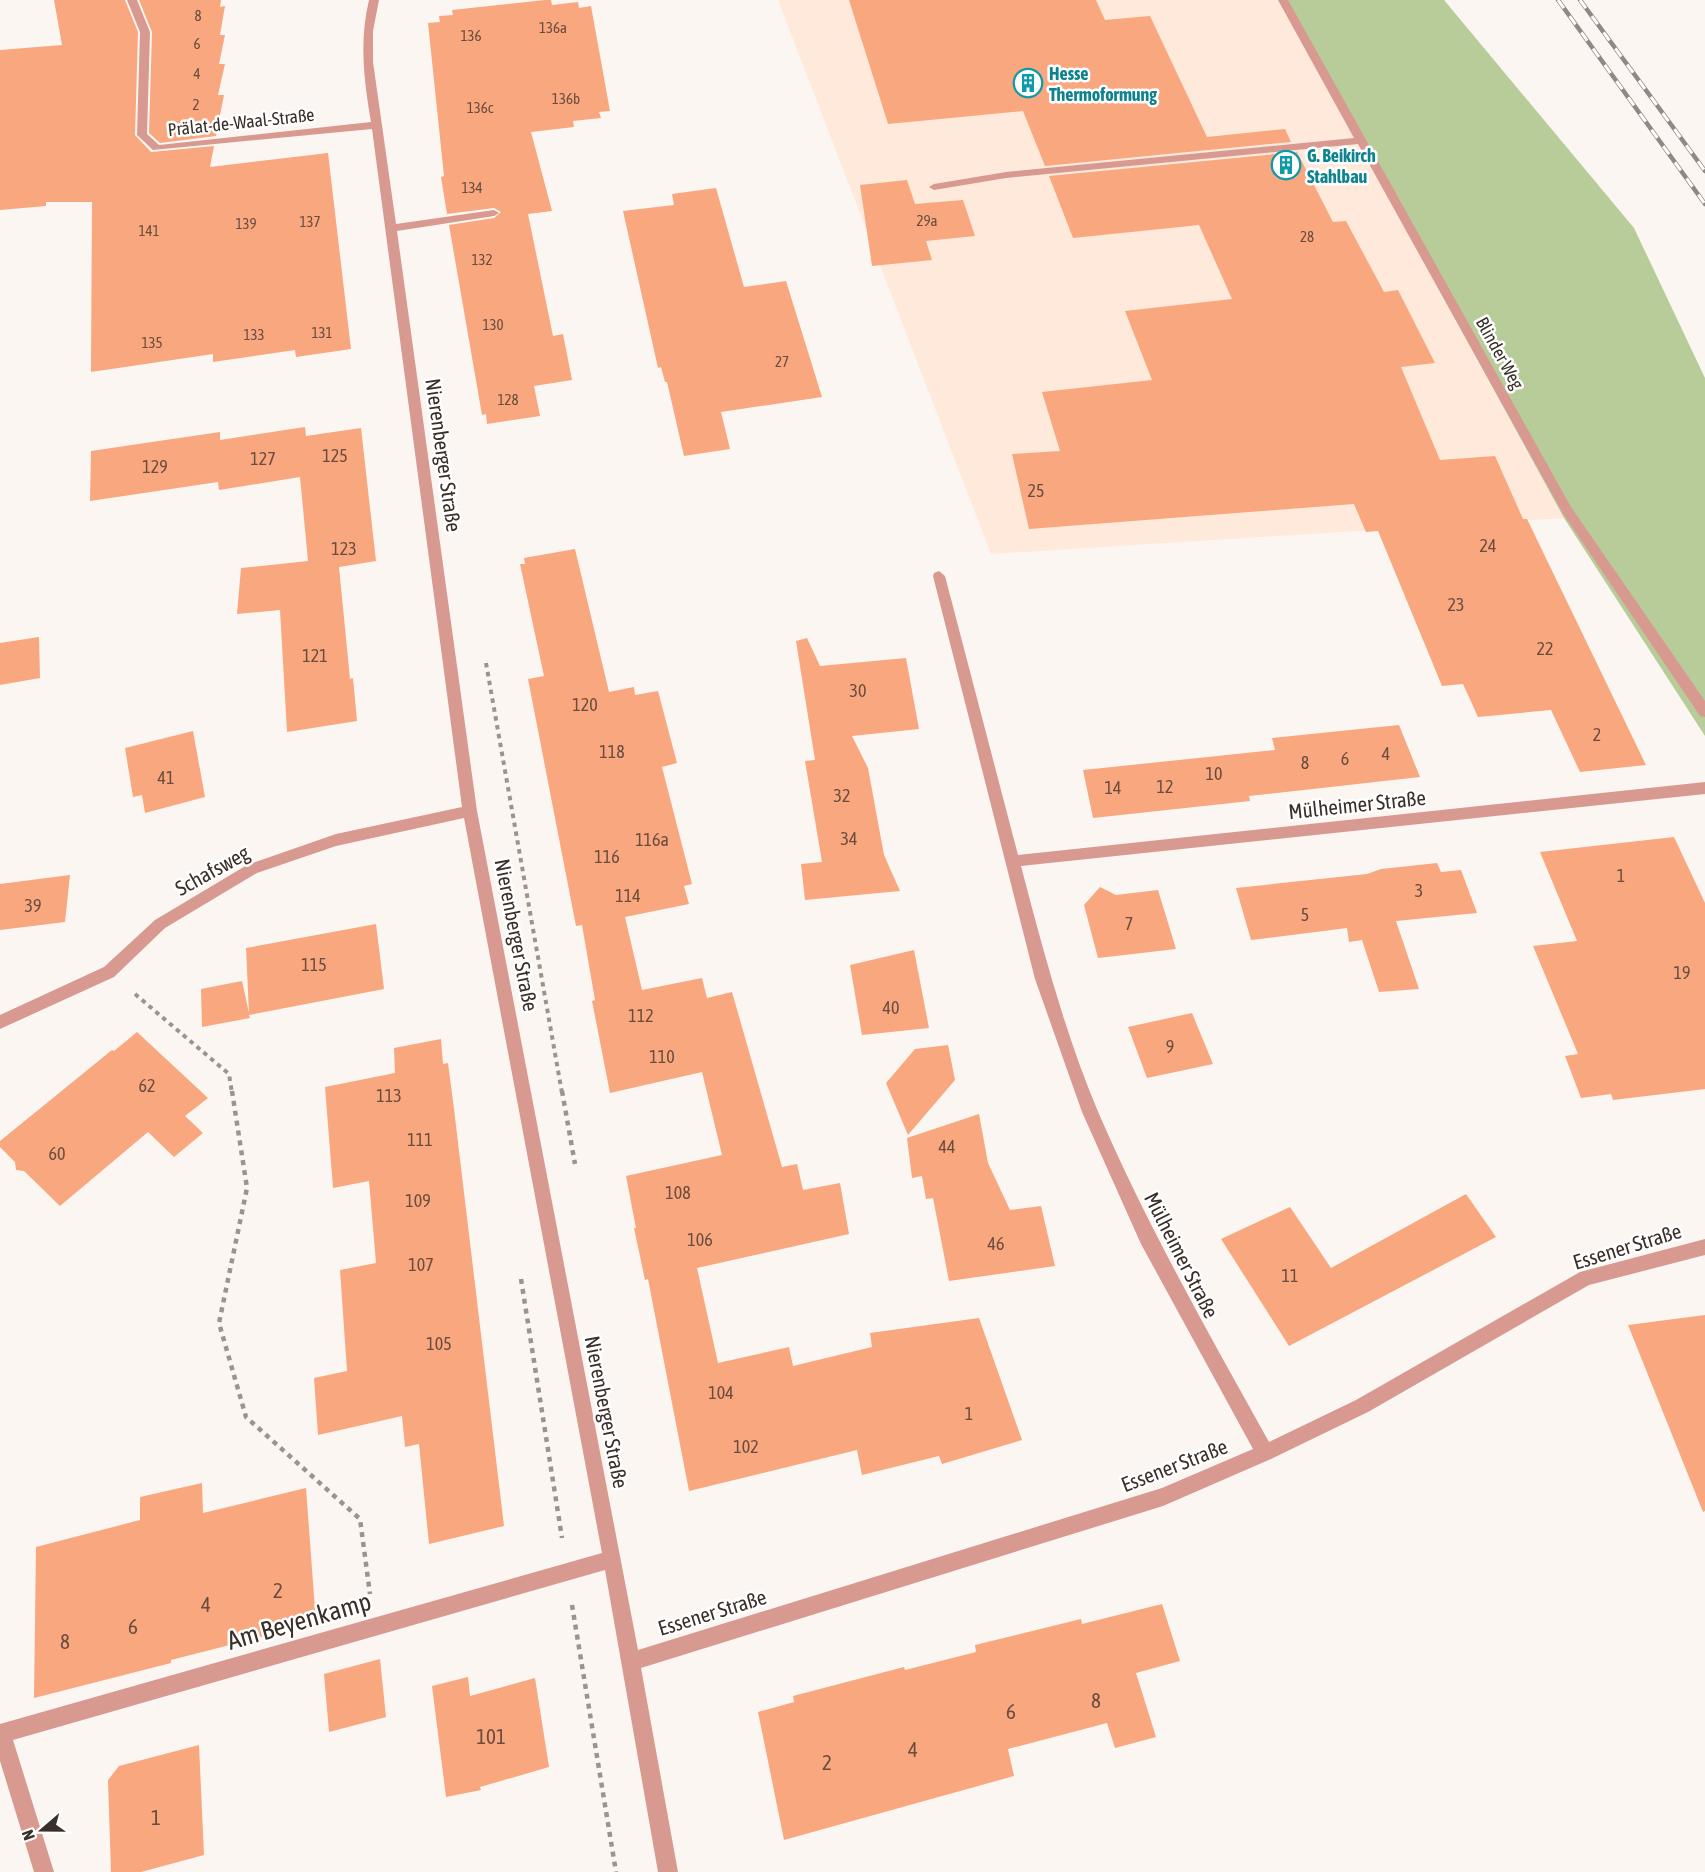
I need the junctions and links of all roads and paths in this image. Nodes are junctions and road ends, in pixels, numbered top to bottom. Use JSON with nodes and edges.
{"nodes":[{"id":1,"x":132,"y":0,"type":"edge"},
{"id":2,"x":374,"y":0,"type":"edge"},
{"id":3,"x":1283,"y":0,"type":"edge"},
{"id":4,"x":377,"y":124,"type":"junction"},
{"id":5,"x":1361,"y":140,"type":"junction"},
{"id":6,"x":934,"y":187,"type":"dead end"},
{"id":7,"x":494,"y":213,"type":"dead end"},
{"id":8,"x":391,"y":228,"type":"junction"},
{"id":9,"x":939,"y":576,"type":"dead end"},
{"id":10,"x":485,"y":654,"type":"dead end"},
{"id":11,"x":1705,"y":712,"type":"edge"},
{"id":12,"x":1705,"y":788,"type":"edge"},
{"id":13,"x":470,"y":811,"type":"junction"},
{"id":14,"x":1014,"y":861,"type":"junction"},
{"id":15,"x":109,"y":972,"type":"junction"},
{"id":16,"x":0,"y":1022,"type":"edge"},
{"id":17,"x":576,"y":1173,"type":"dead end"},
{"id":18,"x":1705,"y":1247,"type":"edge"},
{"id":19,"x":519,"y":1271,"type":"dead end"},
{"id":20,"x":1265,"y":1453,"type":"junction"},
{"id":21,"x":612,"y":1559,"type":"junction"},
{"id":22,"x":567,"y":1573,"type":"junction"},
{"id":23,"x":374,"y":1628,"type":"junction"},
{"id":24,"x":631,"y":1662,"type":"junction"},
{"id":25,"x":1,"y":1733,"type":"edge"},
{"id":26,"x":44,"y":1872,"type":"edge"},
{"id":27,"x":616,"y":1872,"type":"edge"},
{"id":28,"x":668,"y":1872,"type":"edge"}],
"edges":[{"from":1,"to":4,"type":"street","name":"Prälat-de-Waal-Straße"},
{"from":2,"to":4,"type":"street","name":"Nierenberger Straße"},
{"from":3,"to":5,"type":"street","name":"Blinder Weg"},
{"from":4,"to":8,"type":"street","name":"Nierenberger Straße"},
{"from":5,"to":6,"type":"street"},
{"from":5,"to":11,"type":"street","name":"Blinder Weg"},
{"from":7,"to":8,"type":"street"},
{"from":8,"to":13,"type":"street","name":"Nierenberger Straße"},
{"from":9,"to":14,"type":"street","name":"Mülheimer Straße"},
{"from":10,"to":17,"type":"path"},
{"from":12,"to":14,"type":"street","name":"Mülheimer Straße"},
{"from":13,"to":15,"type":"street","name":"Schafsweg"},
{"from":13,"to":21,"type":"street","name":"Nierenberger Straße"},
{"from":14,"to":20,"type":"street","name":"Mülheimer Straße"},
{"from":15,"to":16,"type":"street","name":"Schafsweg"},
{"from":15,"to":23,"type":"path"},
{"from":18,"to":20,"type":"street","name":"Essener Straße"},
{"from":19,"to":22,"type":"path"},
{"from":20,"to":24,"type":"street","name":"Essener Straße"},
{"from":21,"to":22,"type":"street","name":"Am Beyenkamp"},
{"from":21,"to":24,"type":"street","name":"Nierenberger Straße"},
{"from":22,"to":23,"type":"street","name":"Am Beyenkamp"},
{"from":22,"to":27,"type":"path"},
{"from":23,"to":25,"type":"street","name":"Am Beyenkamp"},
{"from":24,"to":28,"type":"street","name":"Nierenberger Straße"},
{"from":25,"to":26,"type":"street"}]}
